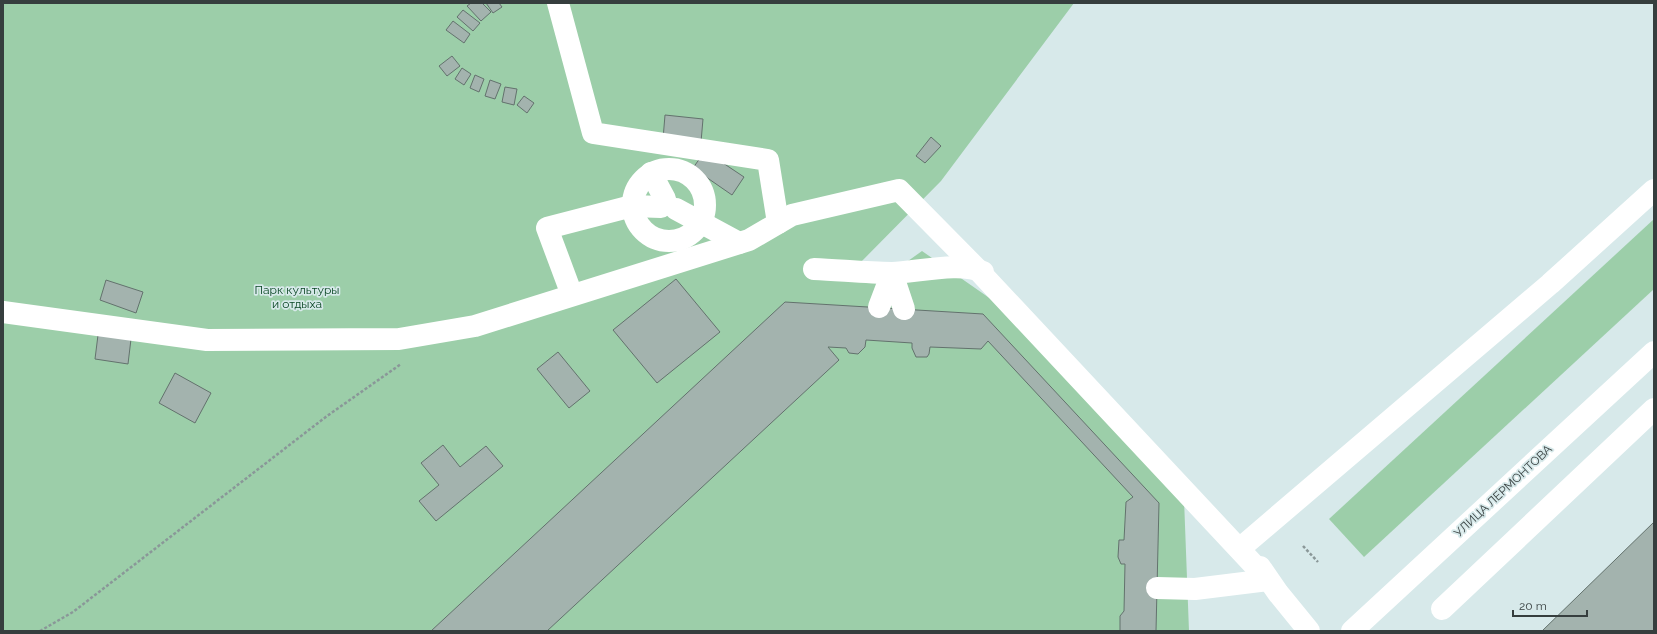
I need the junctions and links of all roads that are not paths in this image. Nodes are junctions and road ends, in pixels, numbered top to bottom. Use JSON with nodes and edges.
{"nodes":[{"id":1,"x":558,"y":3,"type":"edge"},
{"id":2,"x":651,"y":173,"type":"junction"},
{"id":3,"x":688,"y":174,"type":"junction"},
{"id":4,"x":1654,"y":190,"type":"edge"},
{"id":5,"x":632,"y":206,"type":"junction"},
{"id":6,"x":668,"y":206,"type":"junction"},
{"id":7,"x":700,"y":222,"type":"junction"},
{"id":8,"x":778,"y":223,"type":"junction"},
{"id":9,"x":665,"y":241,"type":"junction"},
{"id":10,"x":739,"y":243,"type":"junction"},
{"id":11,"x":814,"y":269,"type":"dead end"},
{"id":12,"x":977,"y":269,"type":"junction"},
{"id":13,"x":892,"y":273,"type":"junction"},
{"id":14,"x":572,"y":295,"type":"junction"},
{"id":15,"x":891,"y":308,"type":"dead end"},
{"id":16,"x":3,"y":312,"type":"edge"},
{"id":17,"x":1654,"y":352,"type":"edge"},
{"id":18,"x":1654,"y":409,"type":"edge"},
{"id":19,"x":1244,"y":545,"type":"junction"},
{"id":20,"x":1268,"y":580,"type":"junction"},
{"id":21,"x":1157,"y":588,"type":"dead end"},
{"id":22,"x":1442,"y":609,"type":"dead end"},
{"id":23,"x":1309,"y":631,"type":"edge"},
{"id":24,"x":1352,"y":631,"type":"edge"}],
"edges":[{"from":1,"to":8,"type":"street"},
{"from":2,"to":3,"type":"street"},
{"from":2,"to":5,"type":"street"},
{"from":2,"to":6,"type":"street"},
{"from":3,"to":6,"type":"street"},
{"from":3,"to":7,"type":"street"},
{"from":4,"to":19,"type":"street"},
{"from":5,"to":6,"type":"street"},
{"from":5,"to":9,"type":"street"},
{"from":5,"to":14,"type":"street"},
{"from":6,"to":7,"type":"street"},
{"from":6,"to":9,"type":"street"},
{"from":7,"to":9,"type":"street"},
{"from":7,"to":10,"type":"street"},
{"from":8,"to":10,"type":"street"},
{"from":8,"to":12,"type":"street"},
{"from":10,"to":14,"type":"street"},
{"from":11,"to":13,"type":"street"},
{"from":12,"to":13,"type":"street"},
{"from":12,"to":19,"type":"street"},
{"from":12,"to":20,"type":"street"},
{"from":13,"to":15,"type":"street"},
{"from":14,"to":16,"type":"street"},
{"from":17,"to":24,"type":"street","name":"УЛИЦА ЛЕРМОНТОВА"},
{"from":18,"to":22,"type":"street"},
{"from":19,"to":20,"type":"street"},
{"from":20,"to":21,"type":"street"},
{"from":20,"to":23,"type":"street"}]}
